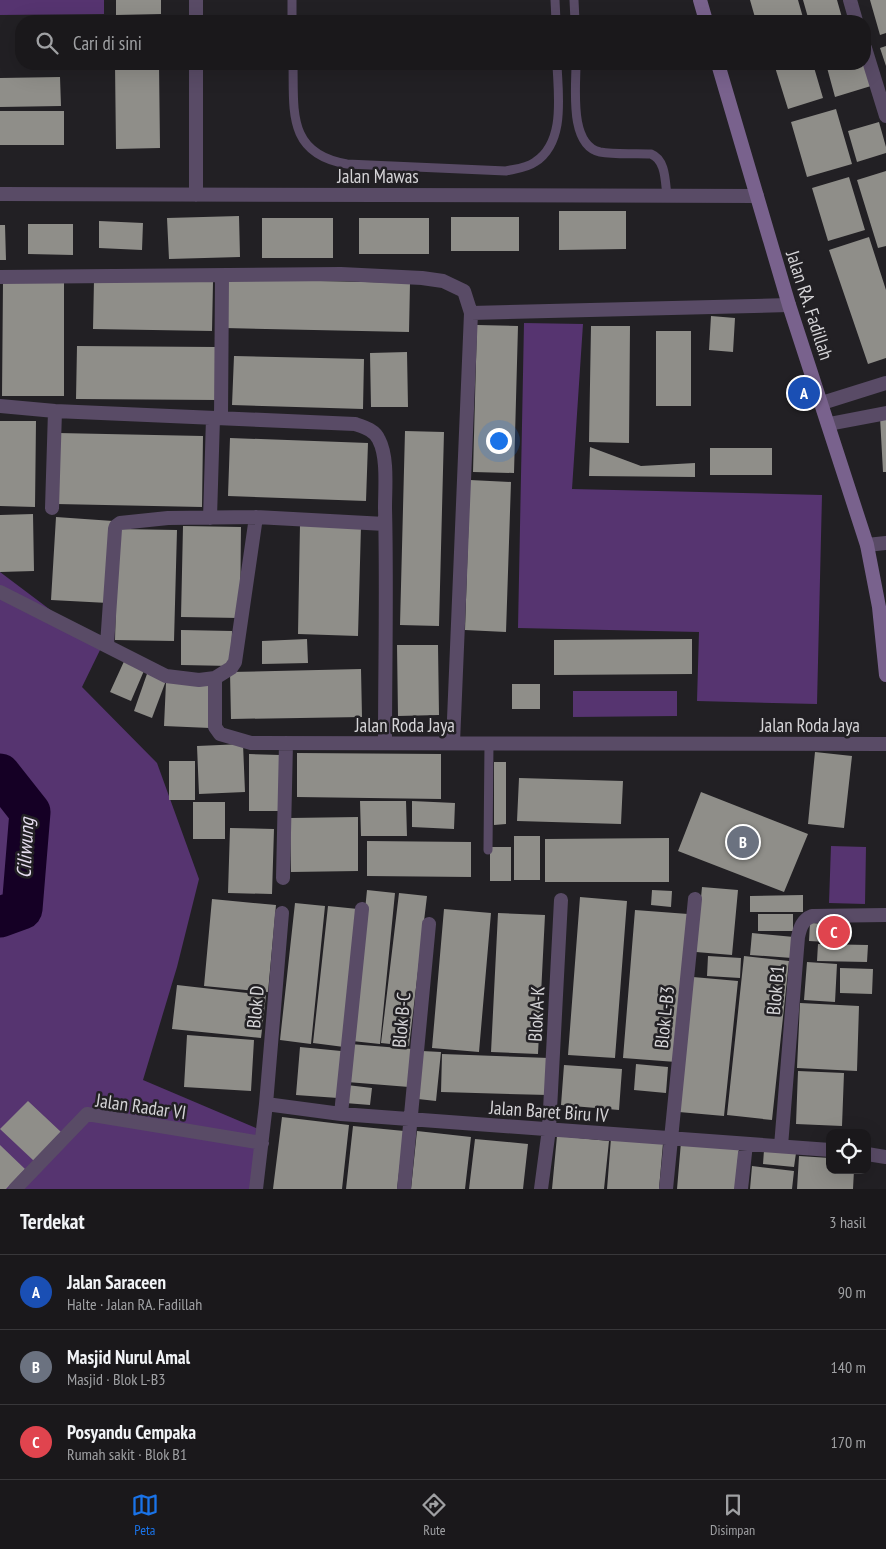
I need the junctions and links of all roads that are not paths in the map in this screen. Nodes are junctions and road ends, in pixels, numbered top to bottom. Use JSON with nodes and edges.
{"nodes":[{"id":1,"x":196,"y":0,"type":"edge"},
{"id":2,"x":292,"y":0,"type":"edge"},
{"id":3,"x":555,"y":0,"type":"edge"},
{"id":4,"x":574,"y":0,"type":"edge"},
{"id":5,"x":700,"y":0,"type":"edge"},
{"id":6,"x":850,"y":0,"type":"edge"},
{"id":7,"x":196,"y":15,"type":"edge"},
{"id":8,"x":292,"y":15,"type":"edge"},
{"id":9,"x":556,"y":15,"type":"edge"},
{"id":10,"x":574,"y":15,"type":"edge"},
{"id":11,"x":704,"y":15,"type":"edge"},
{"id":12,"x":854,"y":15,"type":"edge"},
{"id":13,"x":871,"y":67,"type":"edge"},
{"id":14,"x":196,"y":70,"type":"edge"},
{"id":15,"x":293,"y":70,"type":"edge"},
{"id":16,"x":557,"y":70,"type":"edge"},
{"id":17,"x":576,"y":70,"type":"edge"},
{"id":18,"x":720,"y":70,"type":"edge"},
{"id":19,"x":886,"y":116,"type":"edge"},
{"id":20,"x":0,"y":194,"type":"edge"},
{"id":21,"x":196,"y":195,"type":"junction"},
{"id":22,"x":667,"y":196,"type":"junction"},
{"id":23,"x":756,"y":196,"type":"junction"},
{"id":24,"x":222,"y":276,"type":"junction"},
{"id":25,"x":0,"y":277,"type":"edge"},
{"id":26,"x":789,"y":305,"type":"junction"},
{"id":27,"x":471,"y":313,"type":"junction"},
{"id":28,"x":886,"y":383,"type":"edge"},
{"id":29,"x":822,"y":403,"type":"junction"},
{"id":30,"x":0,"y":406,"type":"edge"},
{"id":31,"x":55,"y":411,"type":"junction"},
{"id":32,"x":886,"y":413,"type":"edge"},
{"id":33,"x":217,"y":418,"type":"junction"},
{"id":34,"x":829,"y":424,"type":"junction"},
{"id":35,"x":52,"y":508,"type":"dead end"},
{"id":36,"x":256,"y":517,"type":"junction"},
{"id":37,"x":210,"y":518,"type":"junction"},
{"id":38,"x":386,"y":524,"type":"junction"},
{"id":39,"x":886,"y":543,"type":"edge"},
{"id":40,"x":867,"y":545,"type":"junction"},
{"id":41,"x":0,"y":592,"type":"edge"},
{"id":42,"x":107,"y":644,"type":"junction"},
{"id":43,"x":886,"y":675,"type":"edge"},
{"id":44,"x":216,"y":678,"type":"junction"},
{"id":45,"x":286,"y":744,"type":"junction"},
{"id":46,"x":385,"y":744,"type":"junction"},
{"id":47,"x":454,"y":744,"type":"junction"},
{"id":48,"x":489,"y":744,"type":"junction"},
{"id":49,"x":886,"y":744,"type":"edge"},
{"id":50,"x":488,"y":850,"type":"dead end"},
{"id":51,"x":283,"y":878,"type":"dead end"},
{"id":52,"x":561,"y":900,"type":"dead end"},
{"id":53,"x":694,"y":900,"type":"dead end"},
{"id":54,"x":362,"y":909,"type":"dead end"},
{"id":55,"x":282,"y":913,"type":"dead end"},
{"id":56,"x":886,"y":915,"type":"edge"},
{"id":57,"x":429,"y":924,"type":"dead end"},
{"id":58,"x":266,"y":1104,"type":"junction"},
{"id":59,"x":341,"y":1114,"type":"junction"},
{"id":60,"x":411,"y":1119,"type":"junction"},
{"id":61,"x":549,"y":1129,"type":"junction"},
{"id":62,"x":670,"y":1138,"type":"junction"},
{"id":63,"x":262,"y":1143,"type":"junction"},
{"id":64,"x":746,"y":1144,"type":"junction"},
{"id":65,"x":781,"y":1146,"type":"junction"},
{"id":66,"x":826,"y":1150,"type":"edge"},
{"id":67,"x":871,"y":1155,"type":"edge"},
{"id":68,"x":886,"y":1157,"type":"edge"},
{"id":69,"x":15,"y":1189,"type":"edge"},
{"id":70,"x":256,"y":1189,"type":"edge"},
{"id":71,"x":404,"y":1189,"type":"edge"},
{"id":72,"x":541,"y":1189,"type":"edge"},
{"id":73,"x":666,"y":1189,"type":"edge"},
{"id":74,"x":741,"y":1189,"type":"edge"}],
"edges":[{"from":1,"to":7,"type":"street"},
{"from":2,"to":8,"type":"lane"},
{"from":3,"to":9,"type":"lane"},
{"from":4,"to":10,"type":"lane"},
{"from":5,"to":11,"type":"main road"},
{"from":6,"to":12,"type":"street"},
{"from":13,"to":19,"type":"street"},
{"from":14,"to":21,"type":"street"},
{"from":15,"to":16,"type":"lane"},
{"from":17,"to":22,"type":"lane"},
{"from":18,"to":23,"type":"main road","name":"Jalan RA. Fadillah"},
{"from":20,"to":21,"type":"street","name":"Jalan Mawas"},
{"from":21,"to":22,"type":"street","name":"Jalan Mawas"},
{"from":22,"to":23,"type":"street","name":"Jalan Mawas"},
{"from":23,"to":26,"type":"main road","name":"Jalan RA. Fadillah"},
{"from":24,"to":25,"type":"street"},
{"from":24,"to":27,"type":"street"},
{"from":24,"to":33,"type":"street"},
{"from":26,"to":27,"type":"street"},
{"from":26,"to":29,"type":"main road","name":"Jalan RA. Fadillah"},
{"from":27,"to":47,"type":"street"},
{"from":28,"to":29,"type":"street"},
{"from":29,"to":34,"type":"main road","name":"Jalan RA. Fadillah"},
{"from":30,"to":31,"type":"street"},
{"from":31,"to":33,"type":"street"},
{"from":31,"to":35,"type":"street"},
{"from":32,"to":34,"type":"street"},
{"from":33,"to":37,"type":"street"},
{"from":33,"to":38,"type":"street"},
{"from":34,"to":40,"type":"main road","name":"Jalan RA. Fadillah"},
{"from":36,"to":37,"type":"street"},
{"from":36,"to":38,"type":"street"},
{"from":36,"to":44,"type":"street"},
{"from":37,"to":42,"type":"street"},
{"from":38,"to":46,"type":"street"},
{"from":39,"to":40,"type":"street"},
{"from":40,"to":43,"type":"main road","name":"Jalan RA. Fadillah"},
{"from":41,"to":42,"type":"street"},
{"from":42,"to":44,"type":"street"},
{"from":44,"to":45,"type":"street","name":"Jalan Roda Jaya"},
{"from":45,"to":46,"type":"street","name":"Jalan Roda Jaya"},
{"from":45,"to":51,"type":"street"},
{"from":46,"to":47,"type":"street","name":"Jalan Roda Jaya"},
{"from":47,"to":48,"type":"street","name":"Jalan Roda Jaya"},
{"from":48,"to":49,"type":"street","name":"Jalan Roda Jaya"},
{"from":48,"to":50,"type":"lane"},
{"from":52,"to":61,"type":"street","name":"Blok A-K"},
{"from":53,"to":62,"type":"street","name":"Blok L-B3"},
{"from":54,"to":59,"type":"street"},
{"from":55,"to":58,"type":"street","name":"Blok D"},
{"from":56,"to":65,"type":"street","name":"Blok B1"},
{"from":57,"to":60,"type":"street","name":"Blok B-C"},
{"from":58,"to":59,"type":"street","name":"Jalan Baret Biru IV"},
{"from":58,"to":63,"type":"street","name":"Blok D"},
{"from":59,"to":60,"type":"street","name":"Jalan Baret Biru IV"},
{"from":60,"to":61,"type":"street","name":"Jalan Baret Biru IV"},
{"from":60,"to":71,"type":"street","name":"Blok B-C"},
{"from":61,"to":62,"type":"street","name":"Jalan Baret Biru IV"},
{"from":61,"to":72,"type":"street","name":"Blok A-K"},
{"from":62,"to":64,"type":"street","name":"Jalan Baret Biru IV"},
{"from":62,"to":73,"type":"street","name":"Blok L-B3"},
{"from":63,"to":69,"type":"street","name":"Jalan Radar VI"},
{"from":63,"to":70,"type":"street","name":"Blok D"},
{"from":64,"to":65,"type":"street","name":"Jalan Baret Biru IV"},
{"from":64,"to":74,"type":"street"},
{"from":65,"to":66,"type":"street","name":"Jalan Baret Biru IV"},
{"from":67,"to":68,"type":"street"}]}
